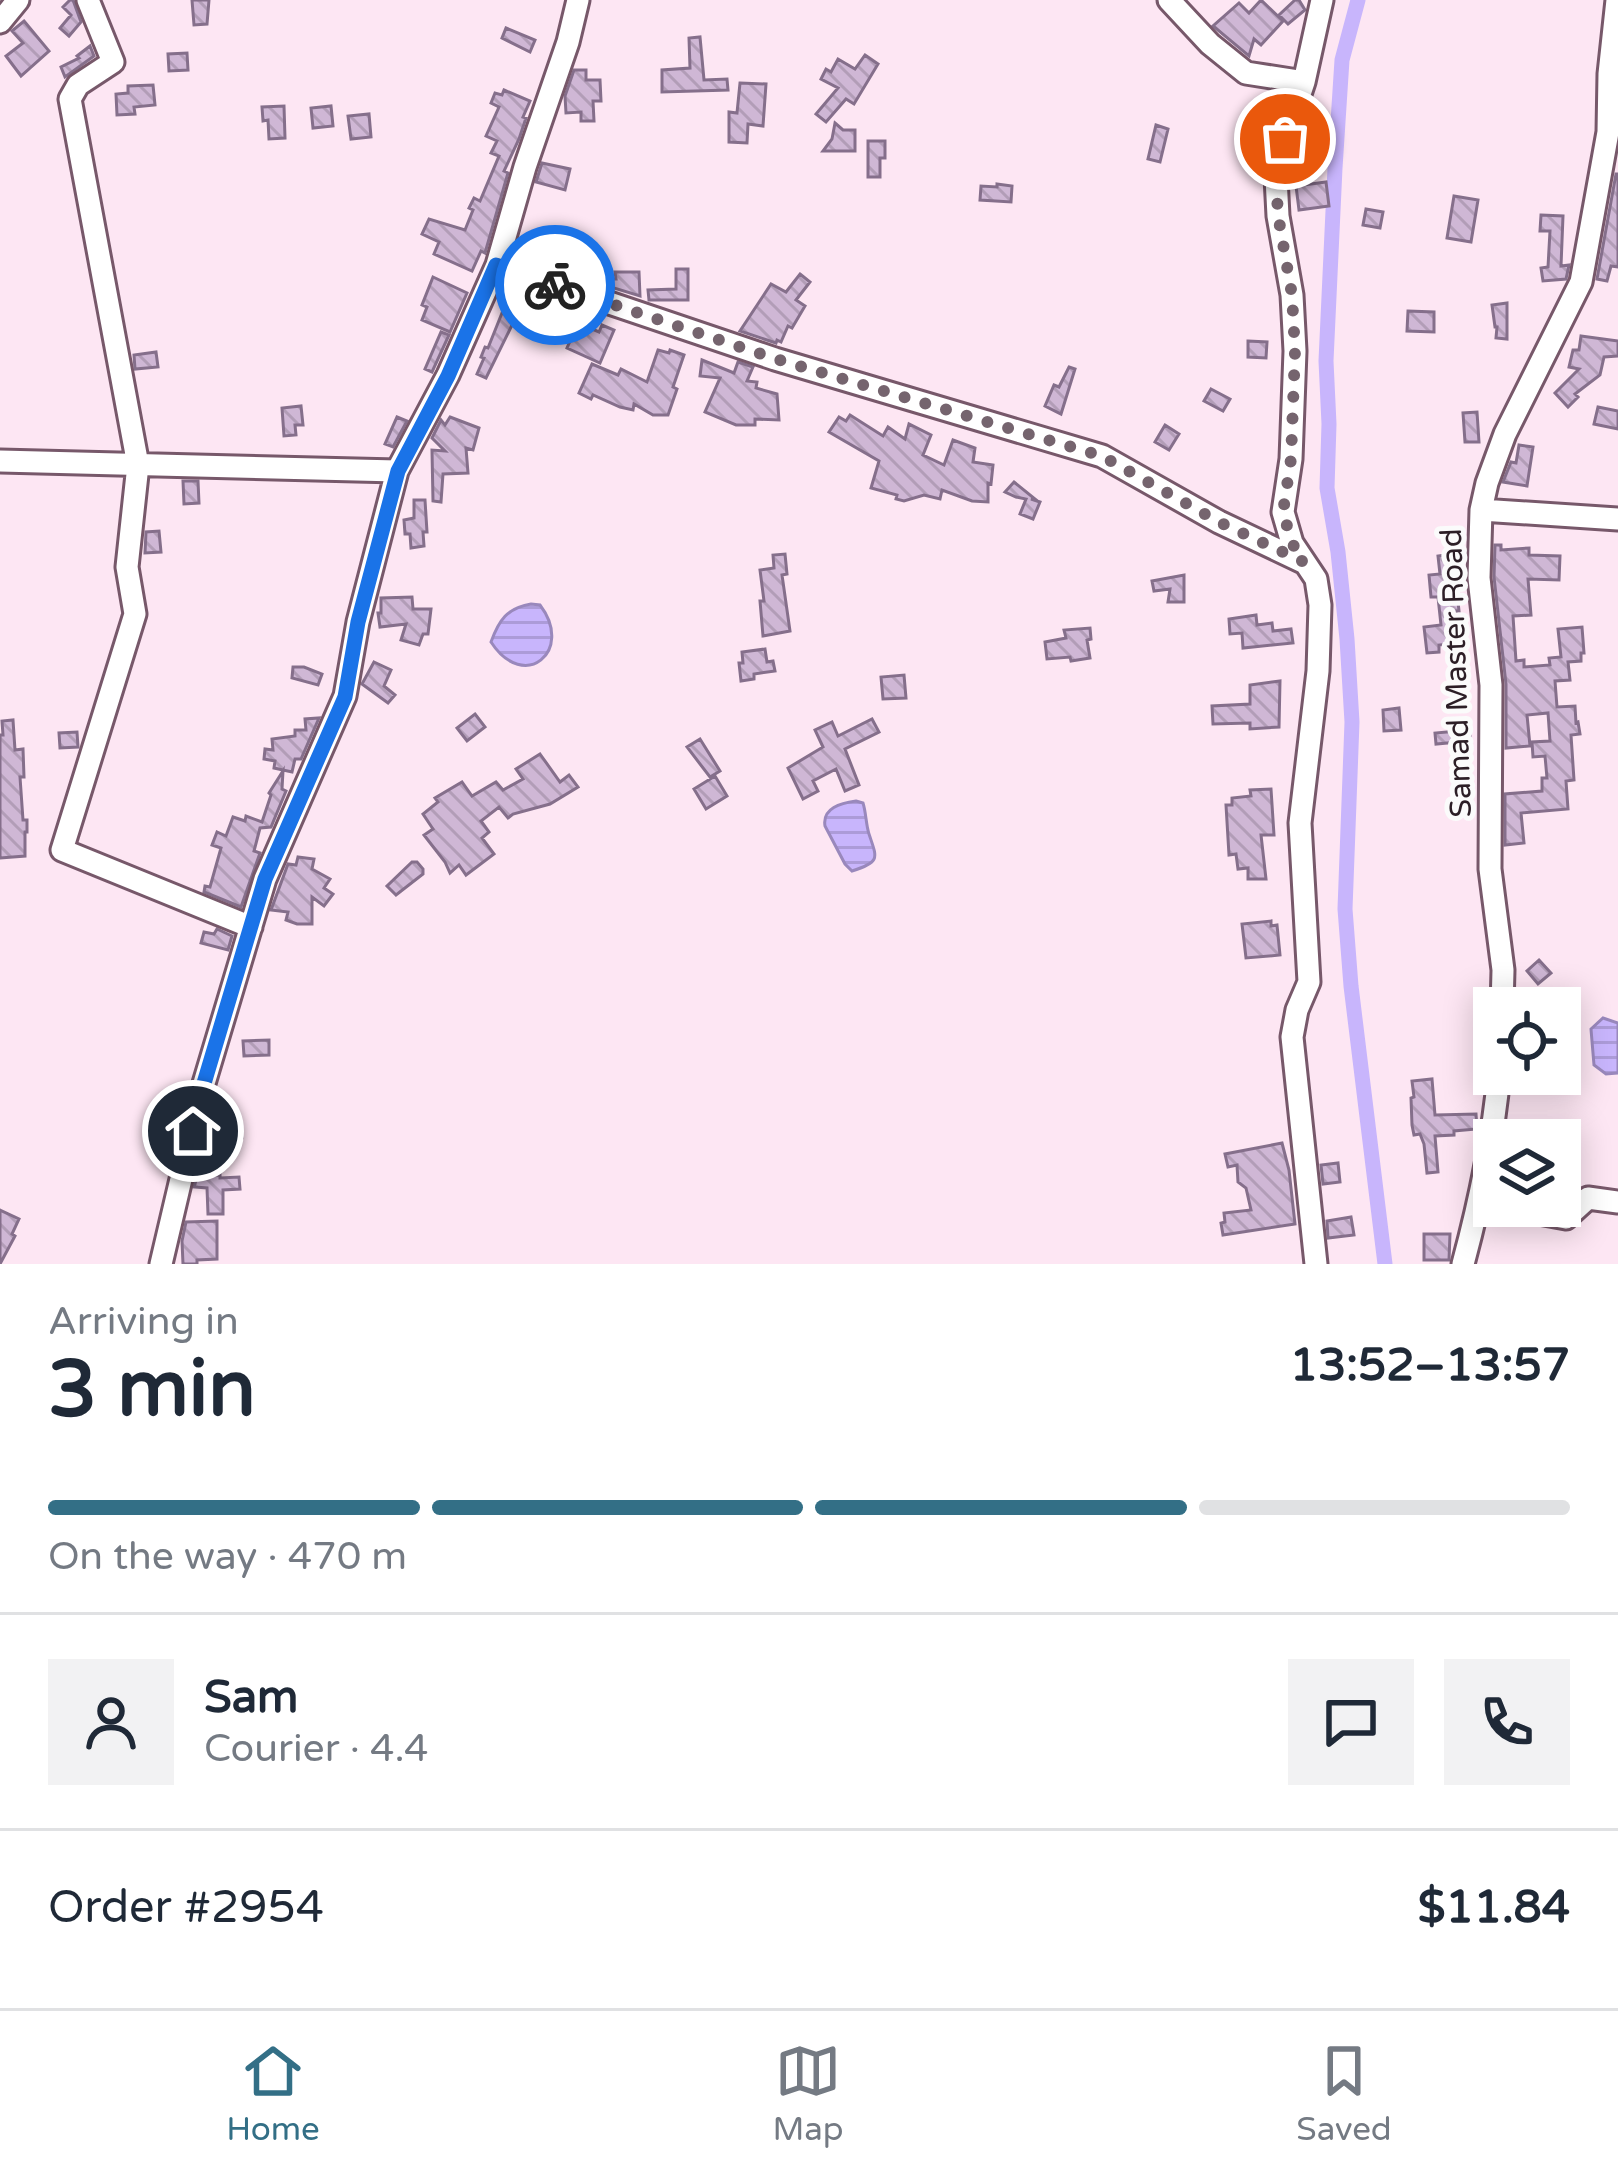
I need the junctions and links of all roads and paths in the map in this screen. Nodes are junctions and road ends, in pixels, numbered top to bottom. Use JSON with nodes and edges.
{"nodes":[{"id":1,"x":18,"y":0,"type":"edge"},
{"id":2,"x":88,"y":0,"type":"edge"},
{"id":3,"x":578,"y":0,"type":"edge"},
{"id":4,"x":1169,"y":0,"type":"edge"},
{"id":5,"x":1322,"y":0,"type":"edge"},
{"id":6,"x":1617,"y":0,"type":"edge"},
{"id":7,"x":0,"y":22,"type":"edge"},
{"id":8,"x":1304,"y":82,"type":"junction"},
{"id":9,"x":496,"y":265,"type":"junction"},
{"id":10,"x":0,"y":461,"type":"edge"},
{"id":11,"x":138,"y":465,"type":"junction"},
{"id":12,"x":398,"y":471,"type":"junction"},
{"id":13,"x":1481,"y":510,"type":"junction"},
{"id":14,"x":1618,"y":519,"type":"edge"},
{"id":15,"x":1304,"y":562,"type":"junction"},
{"id":16,"x":251,"y":927,"type":"junction"},
{"id":17,"x":1503,"y":987,"type":"edge"},
{"id":18,"x":1618,"y":1202,"type":"edge"},
{"id":19,"x":1581,"y":1204,"type":"edge"},
{"id":20,"x":1481,"y":1227,"type":"edge"},
{"id":21,"x":161,"y":1264,"type":"edge"},
{"id":22,"x":1316,"y":1264,"type":"edge"},
{"id":23,"x":1463,"y":1264,"type":"edge"}],
"edges":[{"from":1,"to":7,"type":"street"},
{"from":2,"to":11,"type":"street"},
{"from":3,"to":9,"type":"street"},
{"from":4,"to":8,"type":"street"},
{"from":5,"to":8,"type":"street"},
{"from":6,"to":13,"type":"street","name":"Samad Master Road"},
{"from":8,"to":15,"type":"street"},
{"from":9,"to":12,"type":"street"},
{"from":9,"to":15,"type":"street"},
{"from":10,"to":11,"type":"street"},
{"from":11,"to":12,"type":"street"},
{"from":11,"to":16,"type":"street"},
{"from":12,"to":16,"type":"street"},
{"from":13,"to":14,"type":"street"},
{"from":13,"to":17,"type":"street","name":"Samad Master Road"},
{"from":15,"to":22,"type":"street"},
{"from":16,"to":21,"type":"street"},
{"from":18,"to":19,"type":"street"},
{"from":20,"to":23,"type":"street"}]}
